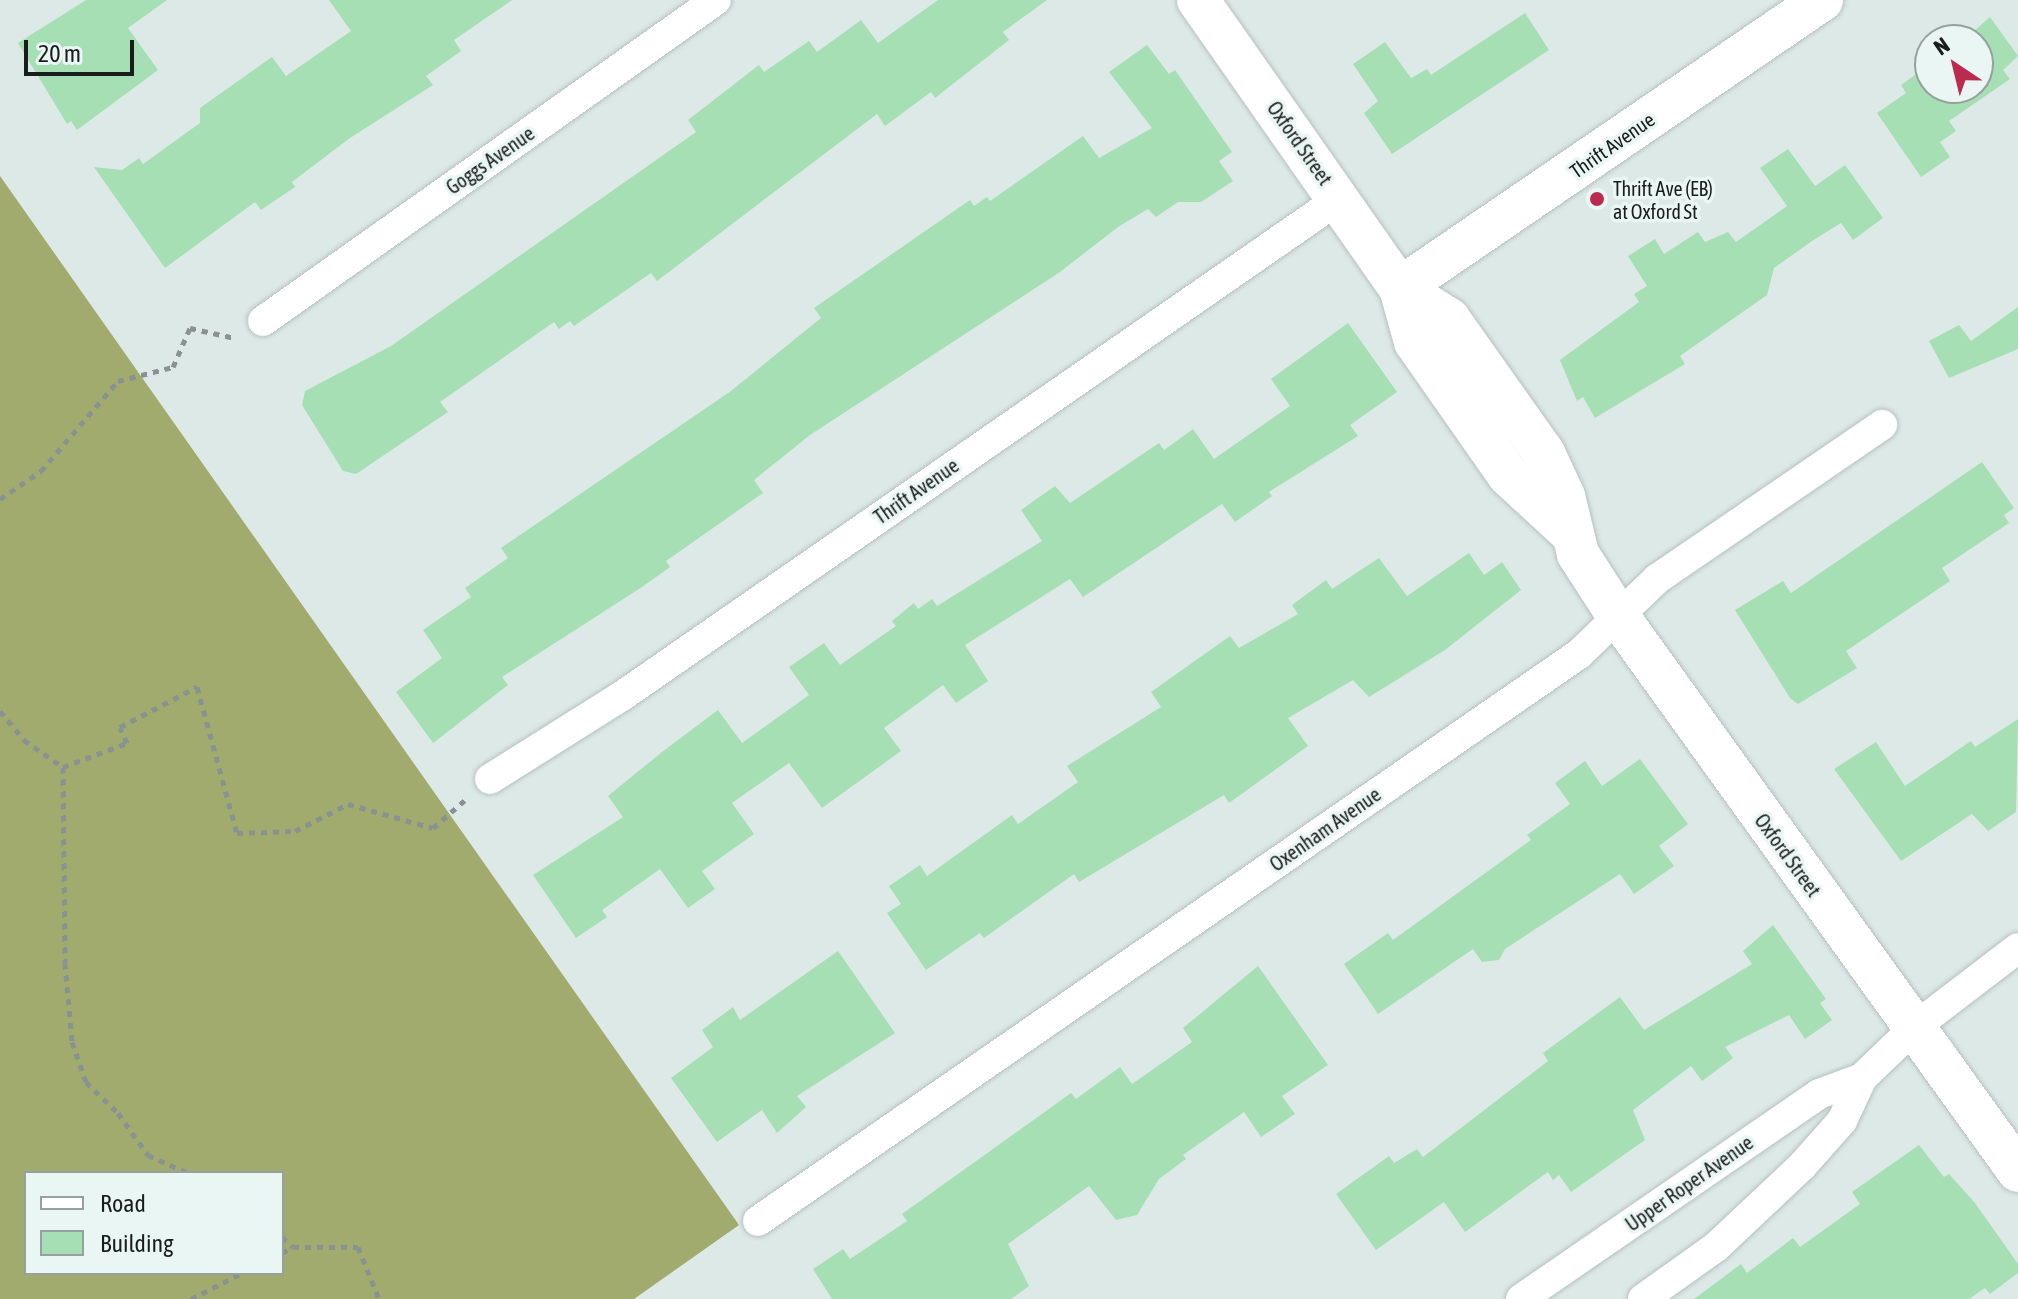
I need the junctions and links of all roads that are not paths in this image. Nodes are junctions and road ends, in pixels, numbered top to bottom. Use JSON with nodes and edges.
{"nodes":[{"id":1,"x":716,"y":0,"type":"edge"},
{"id":2,"x":1198,"y":0,"type":"edge"},
{"id":3,"x":1822,"y":0,"type":"edge"},
{"id":4,"x":1339,"y":199,"type":"junction"},
{"id":5,"x":1400,"y":288,"type":"junction"},
{"id":6,"x":263,"y":321,"type":"dead end"},
{"id":7,"x":1882,"y":425,"type":"dead end"},
{"id":8,"x":1618,"y":616,"type":"junction"},
{"id":9,"x":490,"y":779,"type":"road end"},
{"id":10,"x":2018,"y":948,"type":"edge"},
{"id":11,"x":1916,"y":1026,"type":"junction"},
{"id":12,"x":1862,"y":1078,"type":"junction"},
{"id":13,"x":2018,"y":1171,"type":"edge"},
{"id":14,"x":758,"y":1221,"type":"dead end"},
{"id":15,"x":1521,"y":1299,"type":"edge"},
{"id":16,"x":1643,"y":1299,"type":"edge"}],
"edges":[{"from":1,"to":6,"type":"street","name":"Goggs Avenue"},
{"from":2,"to":4,"type":"street","name":"Oxford Street"},
{"from":3,"to":5,"type":"street","name":"Thrift Avenue"},
{"from":4,"to":5,"type":"street","name":"Oxford Street"},
{"from":4,"to":9,"type":"street","name":"Thrift Avenue"},
{"from":5,"to":8,"type":"street","name":"Oxford Street"},
{"from":7,"to":8,"type":"street","name":"Oxenham Avenue"},
{"from":8,"to":11,"type":"street","name":"Oxford Street"},
{"from":8,"to":14,"type":"street","name":"Oxenham Avenue"},
{"from":10,"to":11,"type":"street","name":"Upper Roper Avenue"},
{"from":11,"to":12,"type":"street","name":"Upper Roper Avenue"},
{"from":11,"to":13,"type":"street","name":"Oxford Street"},
{"from":12,"to":15,"type":"street","name":"Upper Roper Avenue"},
{"from":12,"to":16,"type":"street","name":"Upper Roper Avenue"}]}
